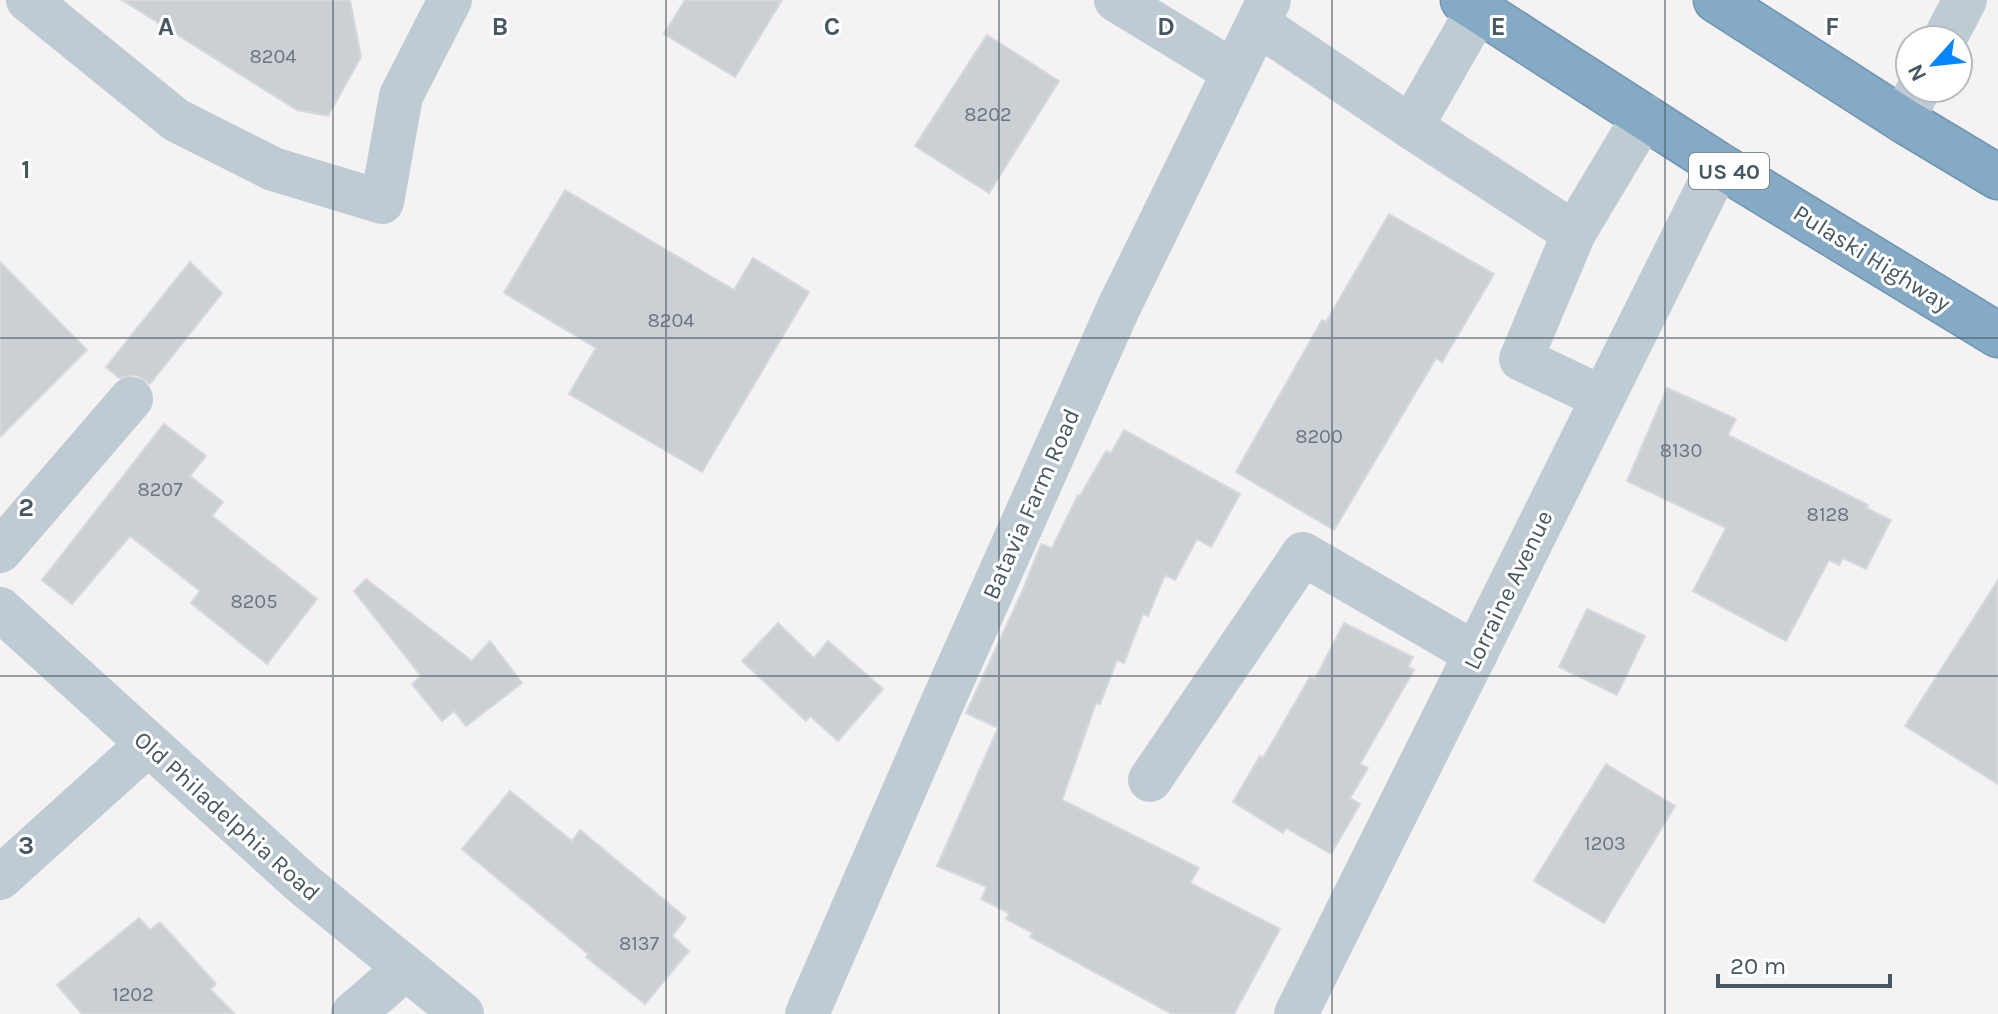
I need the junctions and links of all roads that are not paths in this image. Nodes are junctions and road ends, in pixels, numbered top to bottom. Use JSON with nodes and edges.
{"nodes":[{"id":1,"x":28,"y":0,"type":"edge"},
{"id":2,"x":450,"y":0,"type":"edge"},
{"id":3,"x":1116,"y":0,"type":"edge"},
{"id":4,"x":1716,"y":0,"type":"edge"},
{"id":5,"x":1965,"y":0,"type":"edge"},
{"id":6,"x":1470,"y":5,"type":"edge"},
{"id":7,"x":1263,"y":12,"type":"edge"},
{"id":8,"x":1952,"y":24,"type":"edge"},
{"id":9,"x":1234,"y":72,"type":"junction"},
{"id":10,"x":1894,"y":95,"type":"edge"},
{"id":11,"x":1911,"y":104,"type":"edge"},
{"id":12,"x":1644,"y":116,"type":"junction"},
{"id":13,"x":1411,"y":127,"type":"junction"},
{"id":14,"x":1719,"y":165,"type":"junction"},
{"id":15,"x":1998,"y":177,"type":"edge"},
{"id":16,"x":1574,"y":233,"type":"junction"},
{"id":17,"x":1998,"y":335,"type":"edge"},
{"id":18,"x":1603,"y":398,"type":"junction"},
{"id":19,"x":131,"y":399,"type":"dead end"},
{"id":20,"x":0,"y":551,"type":"edge"},
{"id":21,"x":0,"y":609,"type":"edge"},
{"id":22,"x":1476,"y":654,"type":"junction"},
{"id":23,"x":147,"y":745,"type":"junction"},
{"id":24,"x":1150,"y":780,"type":"dead end"},
{"id":25,"x":0,"y":878,"type":"edge"},
{"id":26,"x":405,"y":969,"type":"junction"},
{"id":27,"x":353,"y":1014,"type":"edge"},
{"id":28,"x":462,"y":1014,"type":"edge"},
{"id":29,"x":807,"y":1014,"type":"edge"},
{"id":30,"x":1296,"y":1014,"type":"edge"}],
"edges":[{"from":1,"to":2,"type":"street"},
{"from":3,"to":9,"type":"street"},
{"from":4,"to":10,"type":"highway"},
{"from":5,"to":8,"type":"street"},
{"from":6,"to":12,"type":"highway","name":"Pulaski Highway","number":"US 40"},
{"from":6,"to":13,"type":"street"},
{"from":7,"to":9,"type":"street","name":"Batavia Farm Road"},
{"from":7,"to":13,"type":"street"},
{"from":9,"to":29,"type":"street","name":"Batavia Farm Road"},
{"from":11,"to":15,"type":"highway"},
{"from":12,"to":14,"type":"highway","name":"Pulaski Highway","number":"US 40"},
{"from":12,"to":16,"type":"street"},
{"from":13,"to":16,"type":"street"},
{"from":14,"to":17,"type":"highway","name":"Pulaski Highway","number":"US 40"},
{"from":14,"to":18,"type":"street","name":"Lorraine Avenue"},
{"from":16,"to":18,"type":"street"},
{"from":18,"to":22,"type":"street","name":"Lorraine Avenue"},
{"from":19,"to":20,"type":"street"},
{"from":21,"to":23,"type":"street","name":"Old Philadelphia Road"},
{"from":22,"to":24,"type":"street"},
{"from":22,"to":30,"type":"street","name":"Lorraine Avenue"},
{"from":23,"to":25,"type":"street"},
{"from":23,"to":26,"type":"street","name":"Old Philadelphia Road"},
{"from":26,"to":27,"type":"street"},
{"from":26,"to":28,"type":"street","name":"Old Philadelphia Road"}]}
